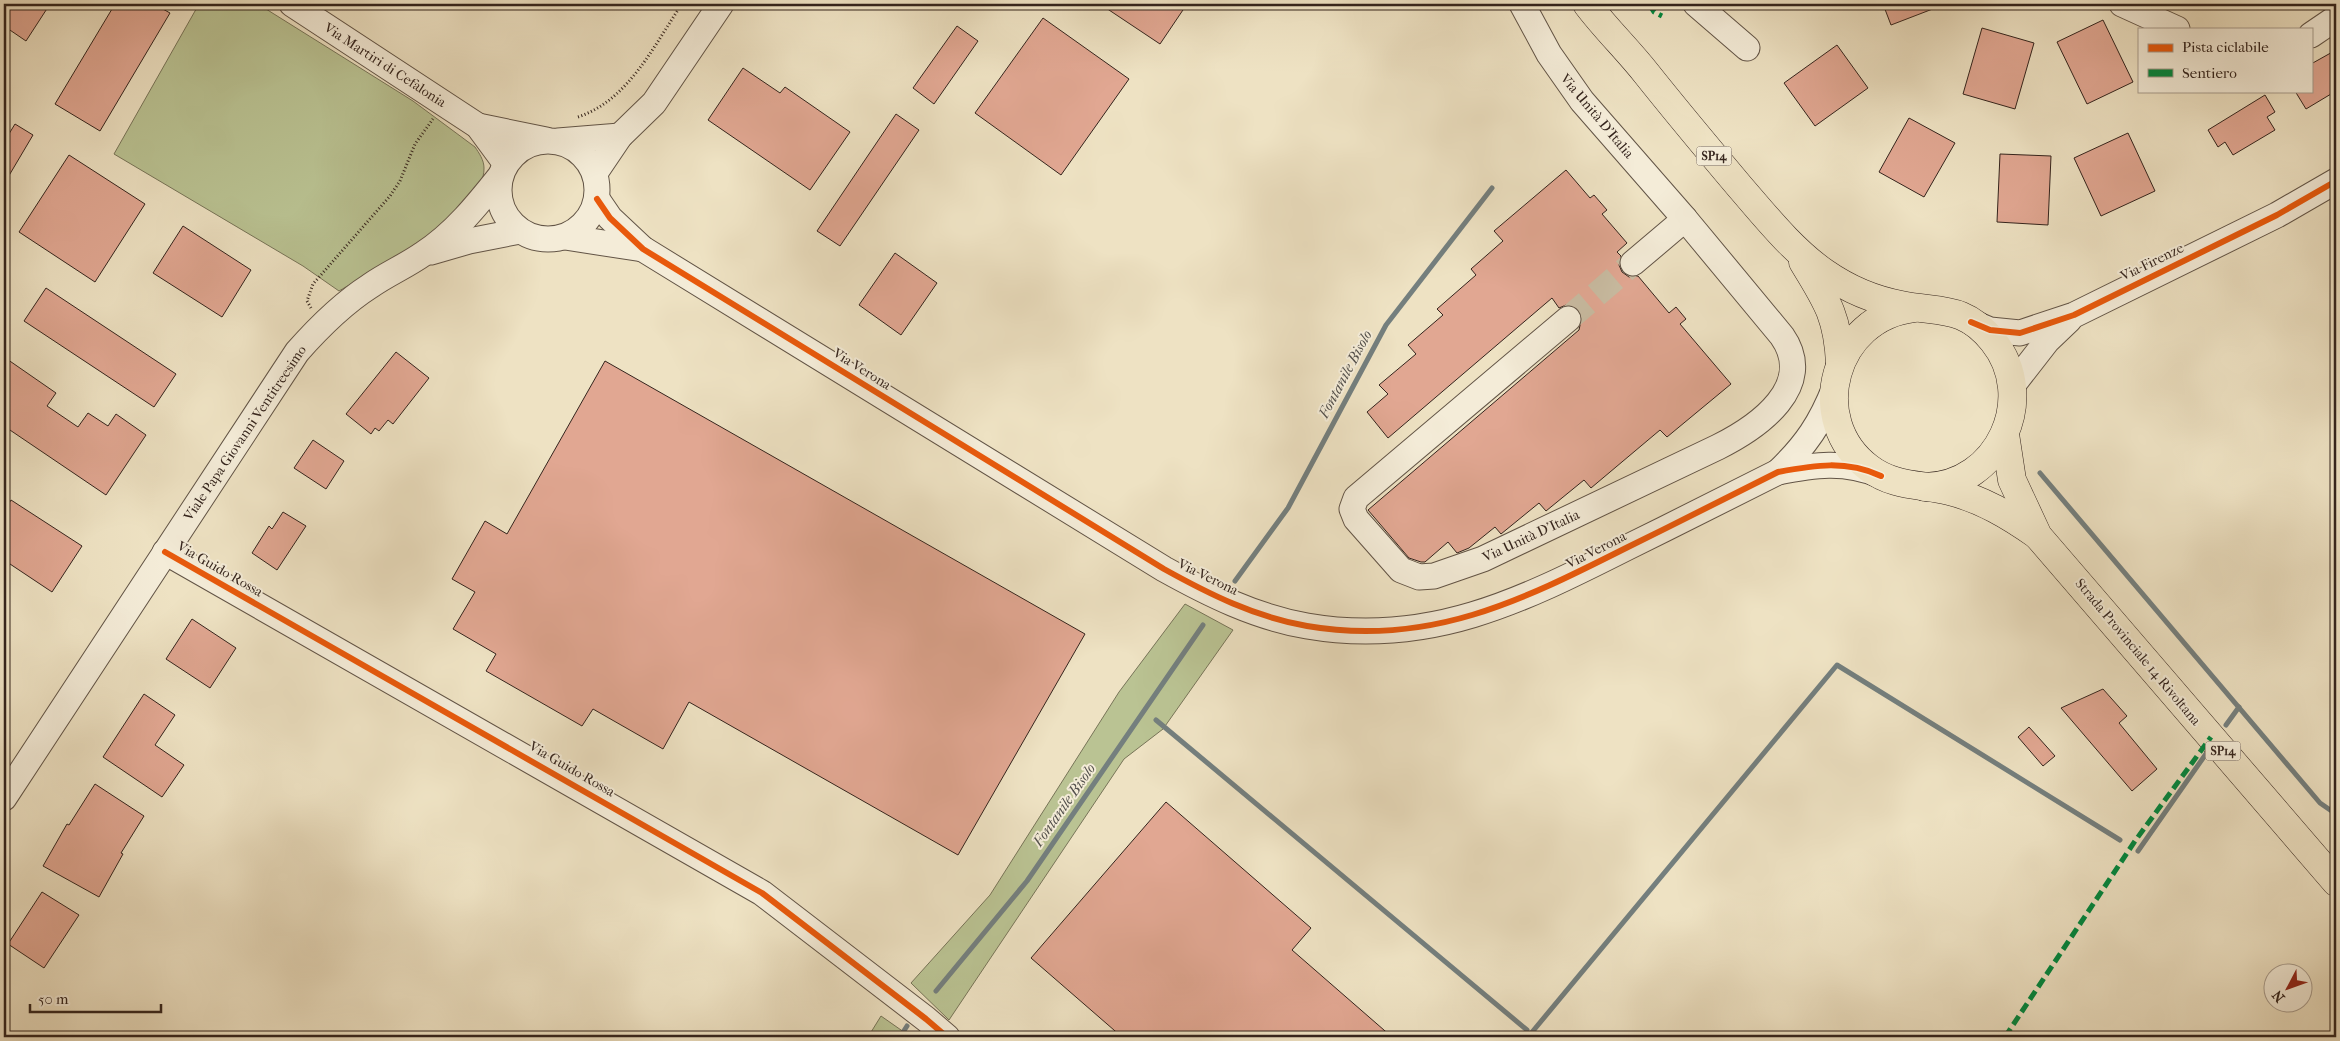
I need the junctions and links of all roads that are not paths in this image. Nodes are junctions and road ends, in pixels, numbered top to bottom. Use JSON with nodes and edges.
{"nodes":[{"id":1,"x":292,"y":4,"type":"edge"},
{"id":2,"x":721,"y":4,"type":"edge"},
{"id":3,"x":1522,"y":4,"type":"edge"},
{"id":4,"x":1587,"y":4,"type":"edge"},
{"id":5,"x":1604,"y":4,"type":"edge"},
{"id":6,"x":1696,"y":4,"type":"edge"},
{"id":7,"x":2122,"y":4,"type":"edge"},
{"id":8,"x":2336,"y":18,"type":"edge"},
{"id":9,"x":2175,"y":28,"type":"edge"},
{"id":10,"x":2312,"y":34,"type":"edge"},
{"id":11,"x":1747,"y":48,"type":"dead end"},
{"id":12,"x":1638,"y":62,"type":"junction"},
{"id":13,"x":478,"y":126,"type":"junction"},
{"id":14,"x":620,"y":136,"type":"junction"},
{"id":15,"x":552,"y":141,"type":"junction"},
{"id":16,"x":503,"y":170,"type":"junction"},
{"id":17,"x":595,"y":173,"type":"junction"},
{"id":18,"x":2336,"y":181,"type":"edge"},
{"id":19,"x":597,"y":199,"type":"junction"},
{"id":20,"x":1685,"y":219,"type":"junction"},
{"id":21,"x":520,"y":231,"type":"junction"},
{"id":22,"x":565,"y":237,"type":"junction"},
{"id":23,"x":1794,"y":248,"type":"junction"},
{"id":24,"x":643,"y":249,"type":"junction"},
{"id":25,"x":424,"y":254,"type":"junction"},
{"id":26,"x":1633,"y":264,"type":"tunnel mouth"},
{"id":27,"x":1924,"y":308,"type":"junction"},
{"id":28,"x":2074,"y":315,"type":"junction"},
{"id":29,"x":1568,"y":319,"type":"tunnel mouth"},
{"id":30,"x":1971,"y":322,"type":"junction"},
{"id":31,"x":1837,"y":376,"type":"junction"},
{"id":32,"x":2012,"y":386,"type":"junction"},
{"id":33,"x":2005,"y":434,"type":"junction"},
{"id":34,"x":1778,"y":472,"type":"junction"},
{"id":35,"x":1881,"y":476,"type":"junction"},
{"id":36,"x":1925,"y":487,"type":"junction"},
{"id":37,"x":2038,"y":536,"type":"junction"},
{"id":38,"x":165,"y":552,"type":"junction"},
{"id":39,"x":4,"y":798,"type":"edge"},
{"id":40,"x":2336,"y":882,"type":"edge"},
{"id":41,"x":947,"y":1037,"type":"edge"}],
"edges":[{"from":1,"to":13,"type":"street","name":"Via Martiri di Cefalonia"},
{"from":2,"to":14,"type":"street"},
{"from":3,"to":20,"type":"street","name":"Via Unità D'Italia"},
{"from":4,"to":12,"type":"main road","name":"Strada Provinciale 14 Rivoltana","number":"SP14"},
{"from":5,"to":12,"type":"main road","name":"Strada Provinciale 14 Rivoltana","number":"SP14"},
{"from":6,"to":11,"type":"street"},
{"from":7,"to":9,"type":"street"},
{"from":8,"to":10,"type":"street"},
{"from":12,"to":23,"type":"main road","name":"Strada Provinciale 14 Rivoltana","number":"SP14"},
{"from":13,"to":15,"type":"street","name":"Via Martiri di Cefalonia"},
{"from":13,"to":16,"type":"street","name":"Via Martiri di Cefalonia"},
{"from":14,"to":15,"type":"street"},
{"from":14,"to":17,"type":"street"},
{"from":15,"to":16,"type":"street"},
{"from":15,"to":17,"type":"street"},
{"from":16,"to":21,"type":"street"},
{"from":16,"to":25,"type":"street","name":"Viale Papa Giovanni Ventitreesimo"},
{"from":17,"to":19,"type":"street"},
{"from":18,"to":28,"type":"street","name":"Via Firenze"},
{"from":19,"to":22,"type":"street"},
{"from":19,"to":24,"type":"street","name":"Via Verona"},
{"from":20,"to":26,"type":"street"},
{"from":20,"to":29,"type":"street","name":"Via Unità D'Italia"},
{"from":21,"to":22,"type":"street"},
{"from":21,"to":25,"type":"street","name":"Viale Papa Giovanni Ventitreesimo"},
{"from":22,"to":24,"type":"street","name":"Via Verona"},
{"from":23,"to":27,"type":"main road","name":"Strada Provinciale 14 Rivoltana","number":"SP14"},
{"from":23,"to":31,"type":"main road","name":"Strada Provinciale 14 Rivoltana","number":"SP14"},
{"from":24,"to":34,"type":"street","name":"Via Verona"},
{"from":25,"to":38,"type":"street","name":"Viale Papa Giovanni Ventitreesimo"},
{"from":27,"to":30,"type":"main road","name":"Strada Provinciale 14 Rivoltana","number":"SP14"},
{"from":27,"to":31,"type":"main road","name":"Strada Provinciale 14 Rivoltana","number":"SP14"},
{"from":28,"to":30,"type":"street","name":"Via Firenze"},
{"from":28,"to":32,"type":"street","name":"Via Firenze"},
{"from":30,"to":32,"type":"main road","name":"Strada Provinciale 14 Rivoltana","number":"SP14"},
{"from":31,"to":34,"type":"street","name":"Via Verona"},
{"from":31,"to":35,"type":"main road","name":"Strada Provinciale 14 Rivoltana","number":"SP14"},
{"from":32,"to":33,"type":"main road","name":"Strada Provinciale 14 Rivoltana","number":"SP14"},
{"from":33,"to":36,"type":"main road","name":"Strada Provinciale 14 Rivoltana","number":"SP14"},
{"from":33,"to":37,"type":"main road","name":"Strada Provinciale 14 Rivoltana","number":"SP14"},
{"from":34,"to":35,"type":"street","name":"Via Verona"},
{"from":35,"to":36,"type":"main road","name":"Strada Provinciale 14 Rivoltana","number":"SP14"},
{"from":36,"to":37,"type":"main road","name":"Strada Provinciale 14 Rivoltana","number":"SP14"},
{"from":37,"to":40,"type":"main road","name":"Strada Provinciale 14 Rivoltana","number":"SP14"},
{"from":38,"to":39,"type":"street","name":"Viale Papa Giovanni Ventitreesimo"},
{"from":38,"to":41,"type":"street","name":"Via Guido Rossa"}]}
